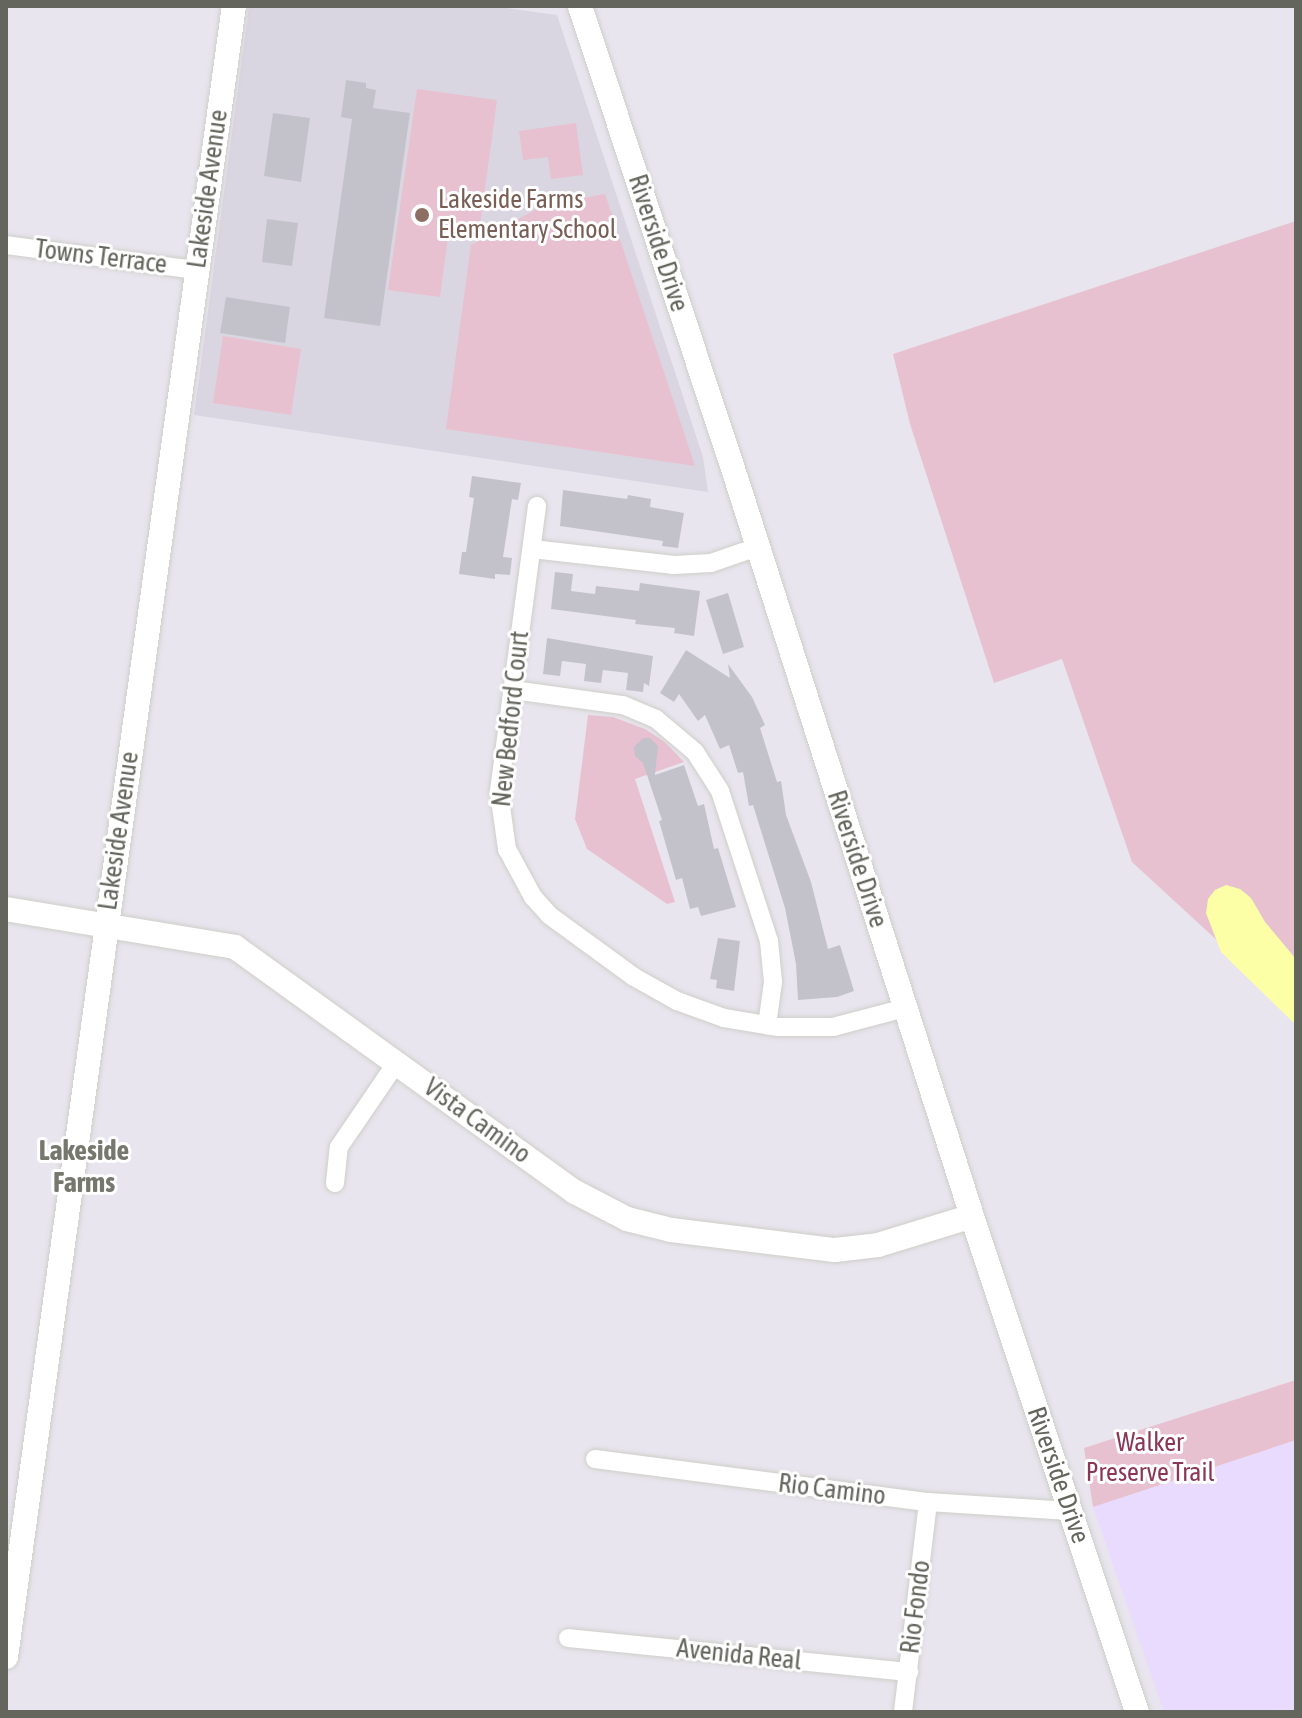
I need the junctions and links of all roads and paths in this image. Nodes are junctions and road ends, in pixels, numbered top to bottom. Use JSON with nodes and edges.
{"nodes":[{"id":1,"x":234,"y":6,"type":"edge"},
{"id":2,"x":580,"y":6,"type":"edge"},
{"id":3,"x":6,"y":245,"type":"edge"},
{"id":4,"x":197,"y":270,"type":"junction"},
{"id":5,"x":537,"y":506,"type":"dead end"},
{"id":6,"x":757,"y":547,"type":"junction"},
{"id":7,"x":532,"y":549,"type":"junction"},
{"id":8,"x":513,"y":690,"type":"junction"},
{"id":9,"x":6,"y":909,"type":"edge"},
{"id":10,"x":106,"y":924,"type":"junction"},
{"id":11,"x":905,"y":1008,"type":"junction"},
{"id":12,"x":767,"y":1026,"type":"junction"},
{"id":13,"x":397,"y":1062,"type":"junction"},
{"id":14,"x":335,"y":1183,"type":"dead end"},
{"id":15,"x":972,"y":1216,"type":"junction"},
{"id":16,"x":595,"y":1459,"type":"dead end"},
{"id":17,"x":928,"y":1502,"type":"junction"},
{"id":18,"x":1070,"y":1511,"type":"junction"},
{"id":19,"x":568,"y":1638,"type":"dead end"},
{"id":20,"x":6,"y":1657,"type":"edge"},
{"id":21,"x":909,"y":1672,"type":"junction"},
{"id":22,"x":903,"y":1712,"type":"edge"},
{"id":23,"x":1137,"y":1712,"type":"edge"}],
"edges":[{"from":1,"to":4,"type":"street","name":"Lakeside Avenue"},
{"from":2,"to":6,"type":"street","name":"Riverside Drive"},
{"from":3,"to":4,"type":"street","name":"Towns Terrace"},
{"from":4,"to":10,"type":"street","name":"Lakeside Avenue"},
{"from":5,"to":7,"type":"street","name":"New Bedford Court"},
{"from":6,"to":7,"type":"street"},
{"from":6,"to":11,"type":"street","name":"Riverside Drive"},
{"from":7,"to":8,"type":"street","name":"New Bedford Court"},
{"from":8,"to":12,"type":"street","name":"New Bedford Court"},
{"from":8,"to":12,"type":"street"},
{"from":9,"to":10,"type":"street","name":"Vista Camino"},
{"from":10,"to":13,"type":"street","name":"Vista Camino"},
{"from":10,"to":20,"type":"street","name":"Lakeside Avenue"},
{"from":11,"to":12,"type":"street","name":"New Bedford Court"},
{"from":11,"to":15,"type":"street","name":"Riverside Drive"},
{"from":13,"to":14,"type":"street"},
{"from":13,"to":15,"type":"street","name":"Vista Camino"},
{"from":15,"to":18,"type":"street","name":"Riverside Drive"},
{"from":16,"to":17,"type":"street","name":"Rio Camino"},
{"from":17,"to":18,"type":"street","name":"Rio Camino"},
{"from":17,"to":21,"type":"street","name":"Rio Fondo"},
{"from":18,"to":23,"type":"street","name":"Riverside Drive"},
{"from":19,"to":21,"type":"street","name":"Avenida Real"},
{"from":21,"to":22,"type":"street","name":"Rio Fondo"}]}
